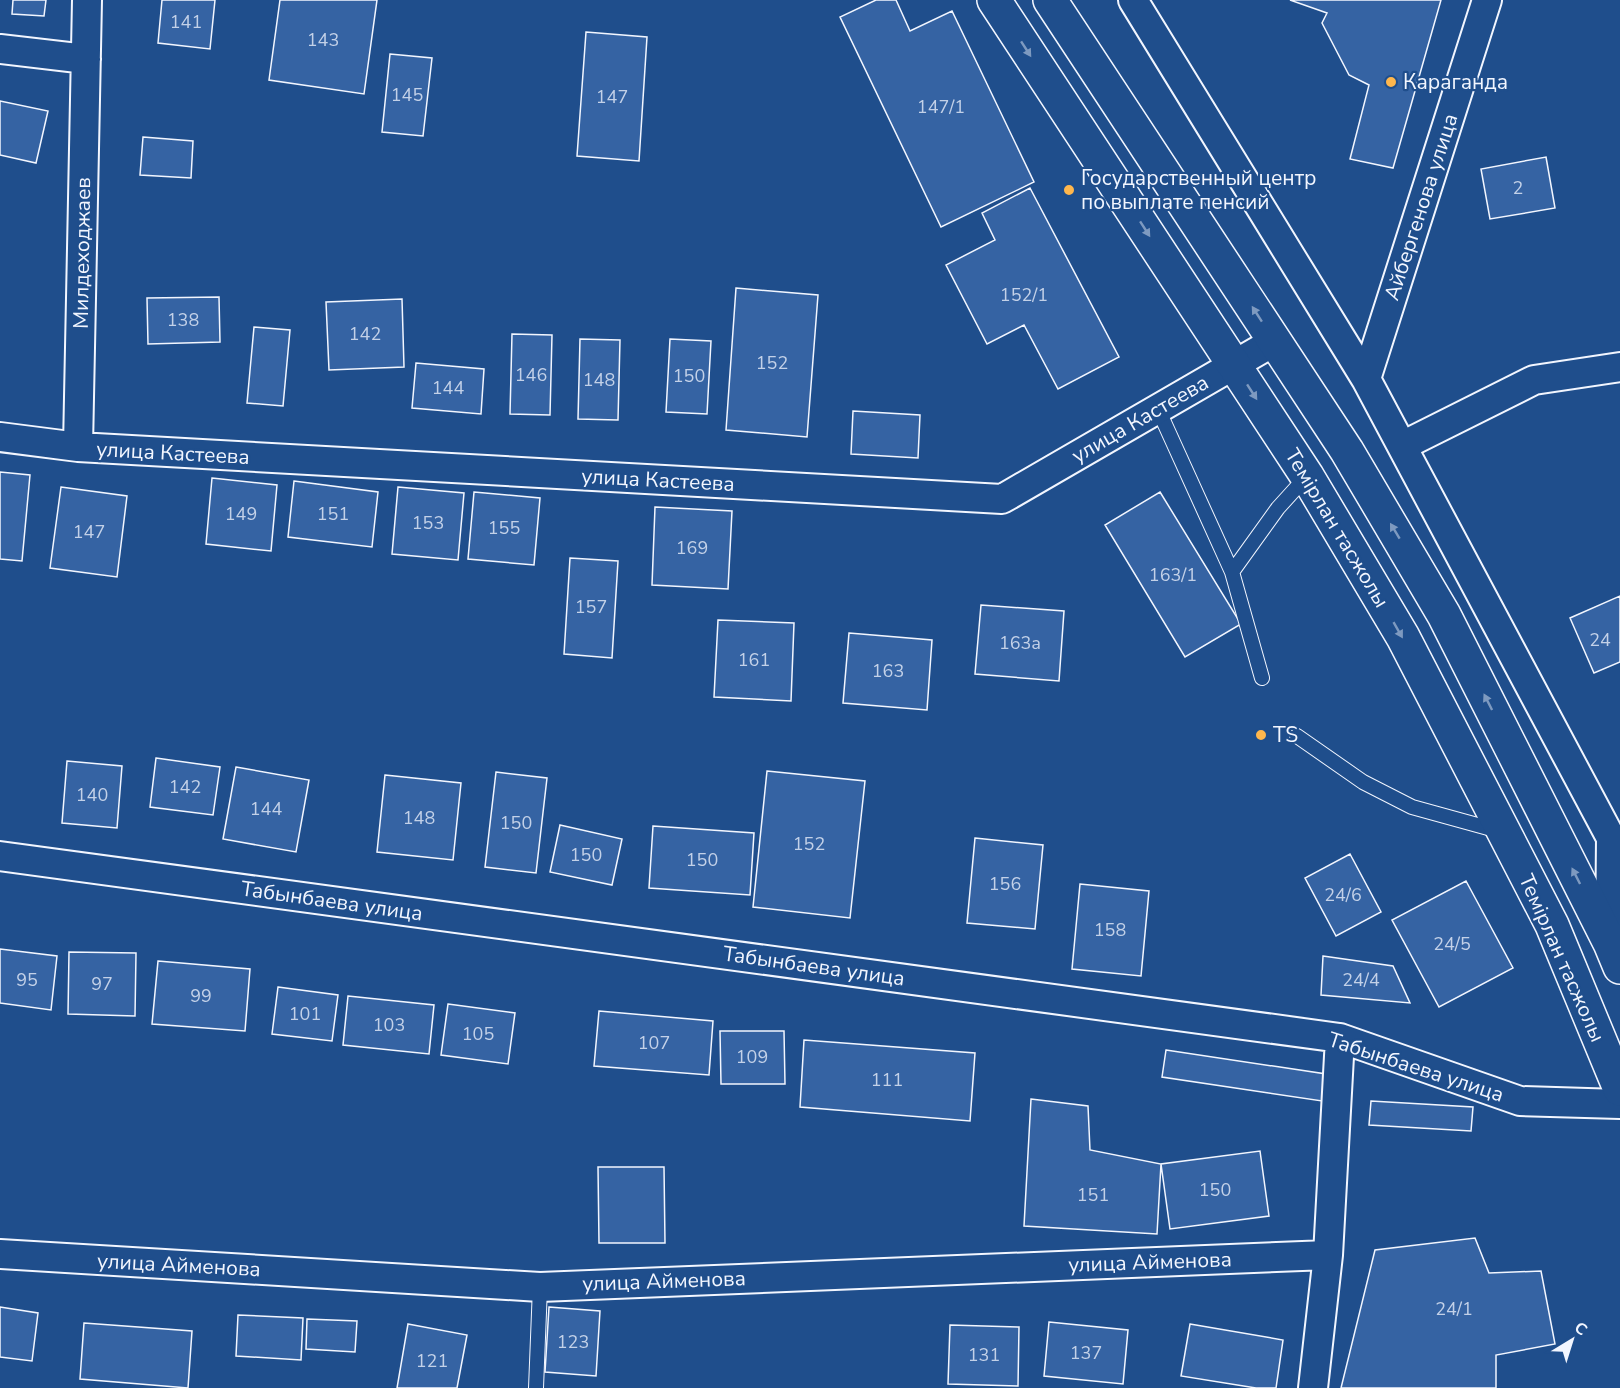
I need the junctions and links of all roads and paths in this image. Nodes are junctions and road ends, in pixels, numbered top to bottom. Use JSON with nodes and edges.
{"nodes":[{"id":1,"x":87,"y":0,"type":"edge"},
{"id":2,"x":994,"y":0,"type":"edge"},
{"id":3,"x":1050,"y":0,"type":"edge"},
{"id":4,"x":1133,"y":0,"type":"edge"},
{"id":5,"x":1486,"y":0,"type":"edge"},
{"id":6,"x":0,"y":49,"type":"edge"},
{"id":7,"x":86,"y":59,"type":"junction"},
{"id":8,"x":1275,"y":341,"type":"junction"},
{"id":9,"x":1234,"y":365,"type":"junction"},
{"id":10,"x":1620,"y":367,"type":"edge"},
{"id":11,"x":1366,"y":380,"type":"junction"},
{"id":12,"x":1158,"y":409,"type":"junction"},
{"id":13,"x":0,"y":437,"type":"edge"},
{"id":14,"x":1402,"y":446,"type":"junction"},
{"id":15,"x":78,"y":447,"type":"junction"},
{"id":16,"x":1307,"y":476,"type":"junction"},
{"id":17,"x":1232,"y":572,"type":"junction"},
{"id":18,"x":1262,"y":678,"type":"dead end"},
{"id":19,"x":1297,"y":736,"type":"dead end"},
{"id":20,"x":1503,"y":832,"type":"junction"},
{"id":21,"x":0,"y":856,"type":"edge"},
{"id":22,"x":1615,"y":955,"type":"edge"},
{"id":23,"x":1340,"y":1038,"type":"junction"},
{"id":24,"x":1620,"y":1089,"type":"edge"},
{"id":25,"x":1620,"y":1104,"type":"edge"},
{"id":26,"x":0,"y":1254,"type":"edge"},
{"id":27,"x":1328,"y":1255,"type":"junction"},
{"id":28,"x":540,"y":1287,"type":"junction"},
{"id":29,"x":536,"y":1388,"type":"edge"},
{"id":30,"x":1313,"y":1388,"type":"edge"}],
"edges":[{"from":1,"to":7,"type":"street","name":"Милдеходжаев"},
{"from":2,"to":9,"type":"main road","name":"Темірлан тасжолы","one_way":true},
{"from":8,"to":3,"type":"main road","one_way":true},
{"from":4,"to":11,"type":"street"},
{"from":5,"to":11,"type":"street","name":"Айбергенова улица"},
{"from":6,"to":7,"type":"street"},
{"from":7,"to":15,"type":"street","name":"Милдеходжаев"},
{"from":8,"to":9,"type":"street","name":"улица Кастеева"},
{"from":22,"to":8,"type":"main road","one_way":true},
{"from":9,"to":12,"type":"street","name":"улица Кастеева"},
{"from":9,"to":16,"type":"main road","name":"Темірлан тасжолы","one_way":true},
{"from":10,"to":14,"type":"street"},
{"from":11,"to":14,"type":"street"},
{"from":12,"to":15,"type":"street","name":"улица Кастеева"},
{"from":12,"to":17,"type":"lane"},
{"from":13,"to":15,"type":"street","name":"улица Кастеева"},
{"from":14,"to":22,"type":"street"},
{"from":16,"to":17,"type":"lane"},
{"from":16,"to":20,"type":"main road","name":"Темірлан тасжолы","one_way":true},
{"from":17,"to":18,"type":"lane"},
{"from":19,"to":20,"type":"lane"},
{"from":20,"to":24,"type":"main road","name":"Темірлан тасжолы"},
{"from":21,"to":23,"type":"street","name":"Табынбаева улица"},
{"from":23,"to":25,"type":"street","name":"Табынбаева улица"},
{"from":23,"to":27,"type":"street"},
{"from":26,"to":28,"type":"street","name":"улица Айменова"},
{"from":27,"to":28,"type":"street","name":"улица Айменова"},
{"from":27,"to":30,"type":"street"},
{"from":28,"to":29,"type":"lane"}]}
